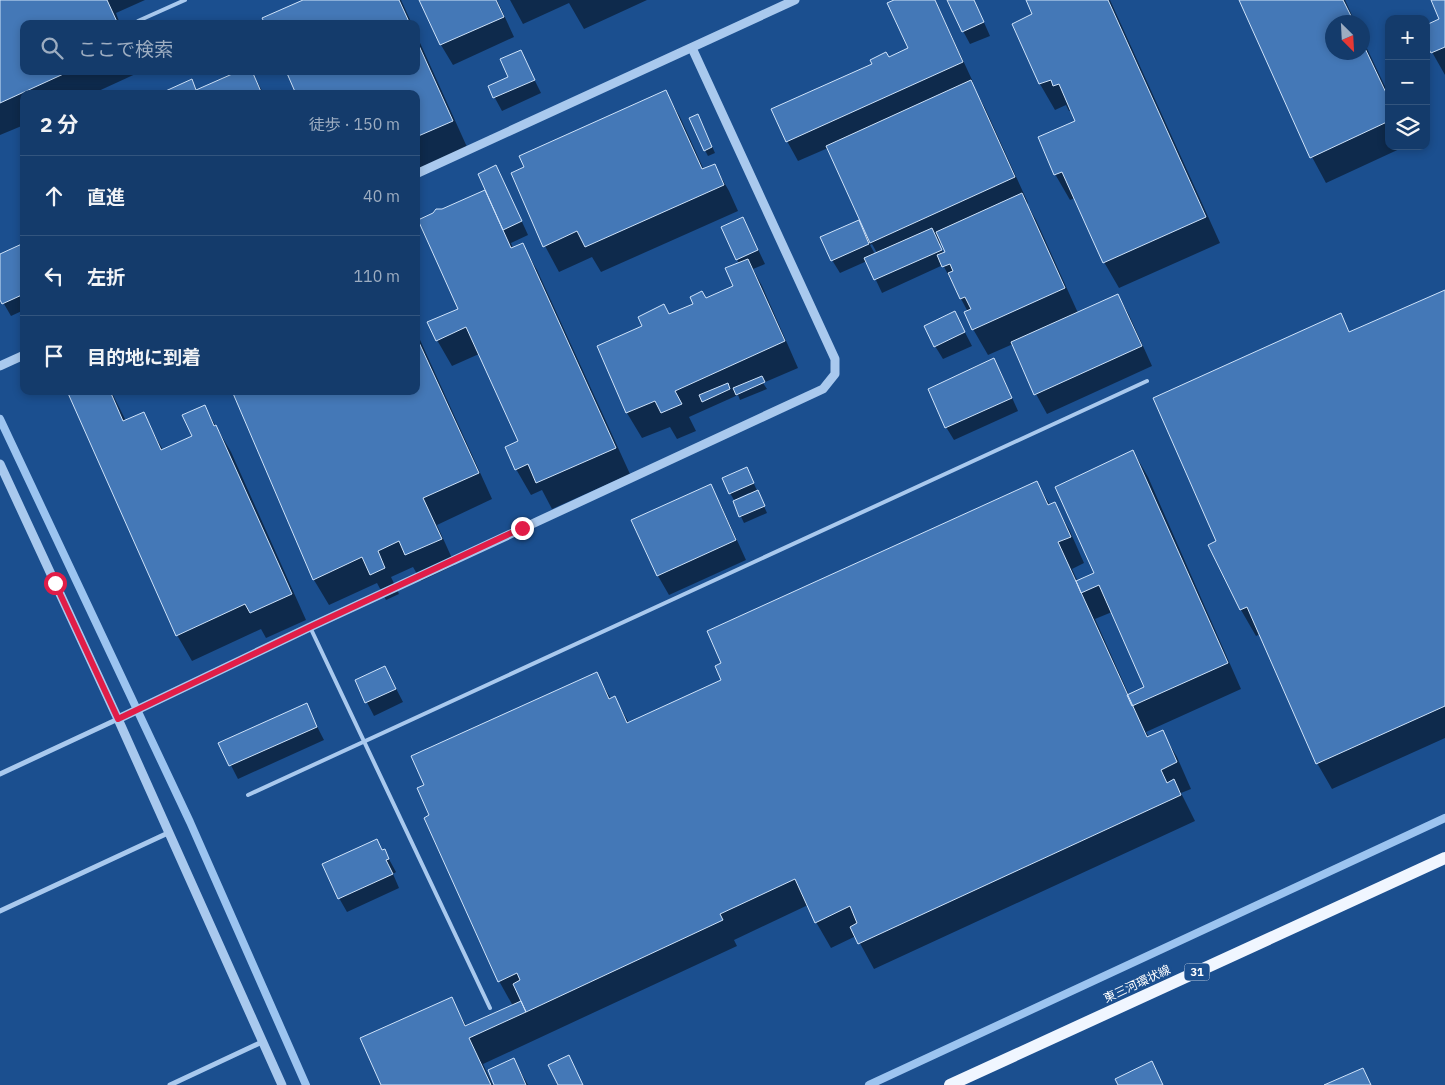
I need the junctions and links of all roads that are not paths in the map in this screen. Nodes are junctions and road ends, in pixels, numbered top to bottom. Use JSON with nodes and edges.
{"nodes":[{"id":1,"x":185,"y":0,"type":"edge"},
{"id":2,"x":795,"y":0,"type":"edge"},
{"id":3,"x":142,"y":20,"type":"edge"},
{"id":4,"x":692,"y":48,"type":"junction"},
{"id":5,"x":420,"y":172,"type":"edge"},
{"id":6,"x":20,"y":357,"type":"edge"},
{"id":7,"x":0,"y":366,"type":"edge"},
{"id":8,"x":1147,"y":382,"type":"dead end"},
{"id":9,"x":0,"y":464,"type":"edge"},
{"id":10,"x":310,"y":627,"type":"junction"},
{"id":11,"x":118,"y":719,"type":"junction"},
{"id":12,"x":364,"y":743,"type":"junction"},
{"id":13,"x":0,"y":774,"type":"edge"},
{"id":14,"x":248,"y":796,"type":"dead end"},
{"id":15,"x":168,"y":833,"type":"junction"},
{"id":16,"x":1445,"y":858,"type":"edge"},
{"id":17,"x":0,"y":911,"type":"edge"},
{"id":18,"x":490,"y":1008,"type":"dead end"},
{"id":19,"x":262,"y":1042,"type":"junction"},
{"id":20,"x":170,"y":1085,"type":"edge"},
{"id":21,"x":282,"y":1085,"type":"edge"},
{"id":22,"x":950,"y":1085,"type":"edge"}],
"edges":[{"from":1,"to":3,"type":"lane"},
{"from":2,"to":4,"type":"street"},
{"from":4,"to":5,"type":"street"},
{"from":4,"to":10,"type":"street"},
{"from":6,"to":7,"type":"street"},
{"from":8,"to":12,"type":"lane"},
{"from":9,"to":11,"type":"street"},
{"from":10,"to":11,"type":"street"},
{"from":10,"to":12,"type":"lane"},
{"from":11,"to":13,"type":"street"},
{"from":11,"to":15,"type":"street"},
{"from":12,"to":14,"type":"lane"},
{"from":12,"to":18,"type":"lane"},
{"from":15,"to":17,"type":"street"},
{"from":15,"to":19,"type":"street"},
{"from":16,"to":22,"type":"main road","name":"東三河環状線","number":"31"},
{"from":19,"to":20,"type":"street"},
{"from":19,"to":21,"type":"street"}]}
